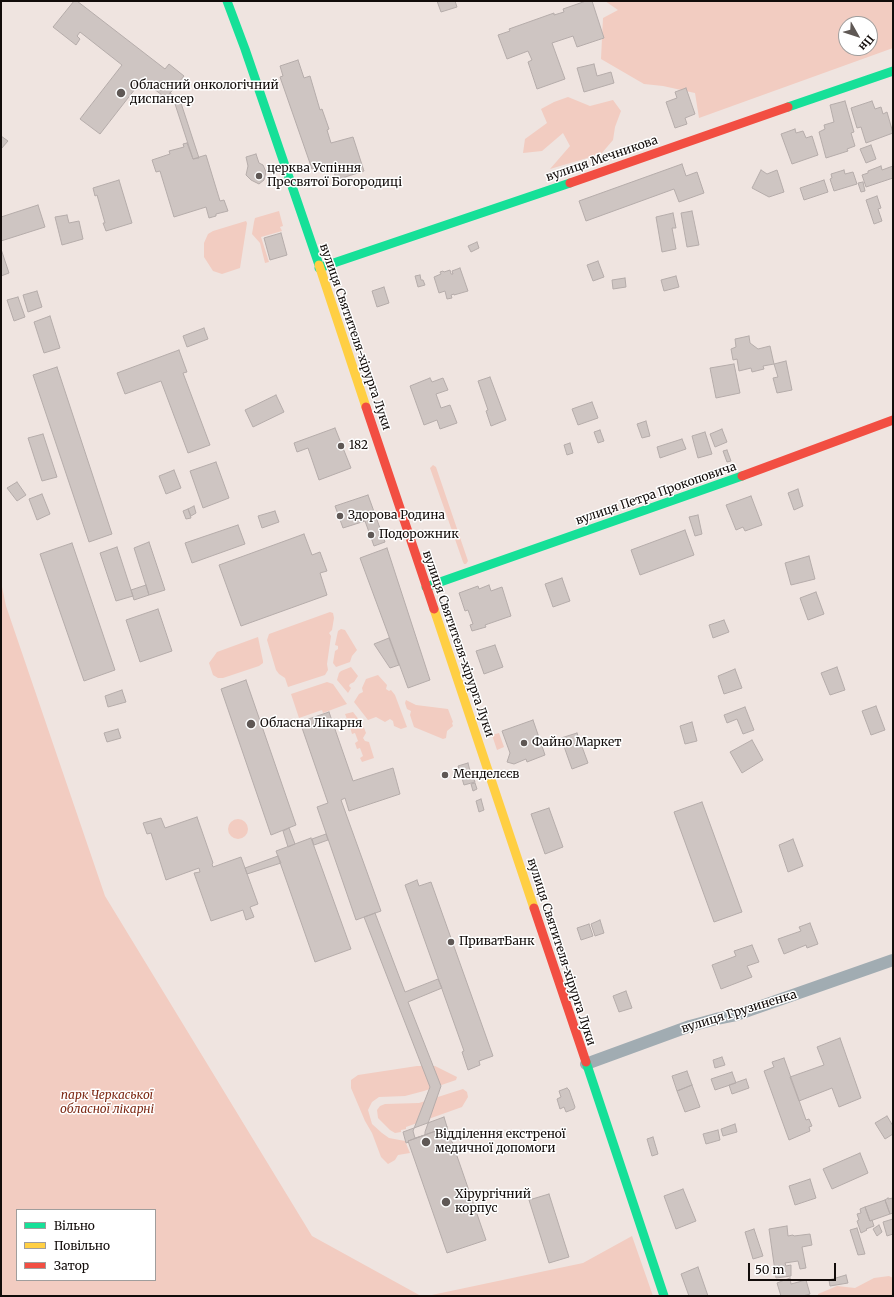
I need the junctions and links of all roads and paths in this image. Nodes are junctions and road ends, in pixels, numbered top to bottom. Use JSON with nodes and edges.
{"nodes":[{"id":1,"x":227,"y":1,"type":"edge"},
{"id":2,"x":893,"y":71,"type":"edge"},
{"id":3,"x":319,"y":268,"type":"junction"},
{"id":4,"x":893,"y":420,"type":"edge"},
{"id":5,"x":426,"y":587,"type":"junction"},
{"id":6,"x":893,"y":960,"type":"edge"},
{"id":7,"x":586,"y":1064,"type":"junction"},
{"id":8,"x":664,"y":1296,"type":"edge"}],
"edges":[{"from":1,"to":3,"type":"street","name":"вулиця Святителя-хірурга Луки"},
{"from":2,"to":3,"type":"street","name":"вулиця Мечникова"},
{"from":3,"to":5,"type":"street","name":"вулиця Святителя-хірурга Луки"},
{"from":4,"to":5,"type":"street","name":"вулиця Петра Прокоповича"},
{"from":5,"to":7,"type":"street","name":"вулиця Святителя-хірурга Луки"},
{"from":6,"to":7,"type":"street","name":"вулиця Грузиненка"},
{"from":7,"to":8,"type":"street","name":"вулиця Святителя-хірурга Луки"}]}
